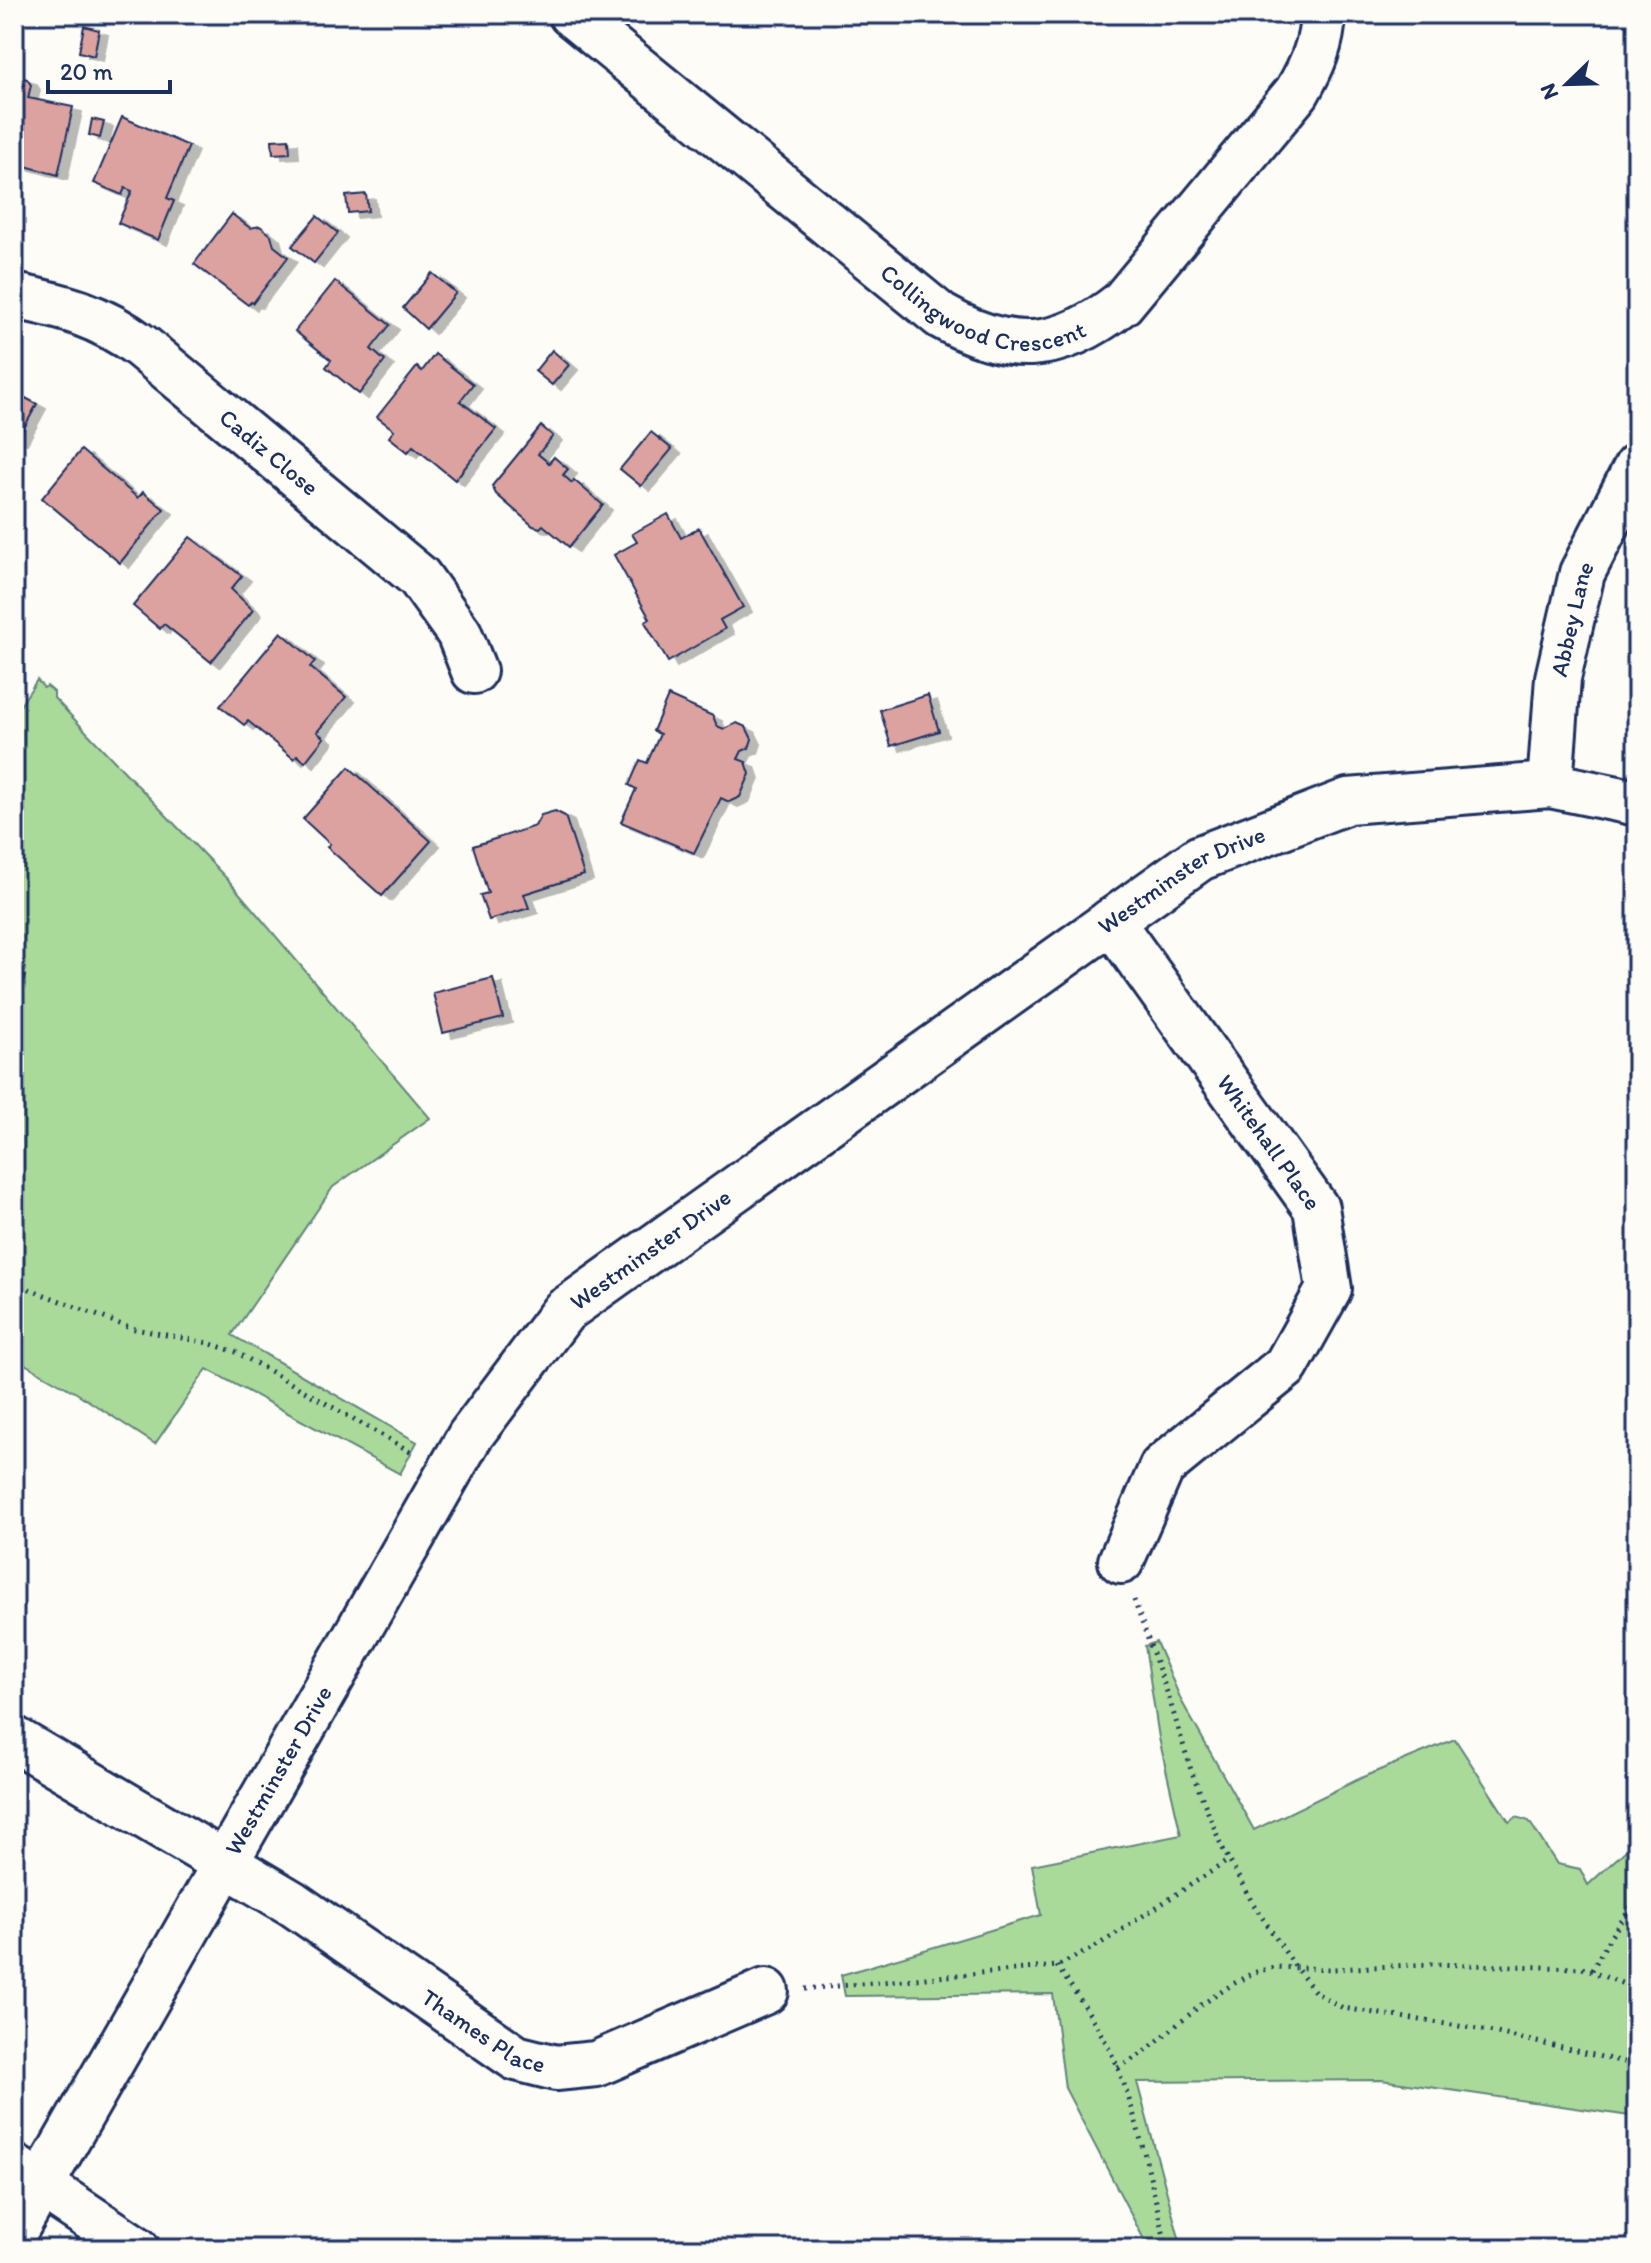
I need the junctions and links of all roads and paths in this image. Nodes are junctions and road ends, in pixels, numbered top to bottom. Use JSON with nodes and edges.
{"nodes":[{"id":1,"x":571,"y":14,"type":"edge"},
{"id":2,"x":1323,"y":14,"type":"edge"},
{"id":3,"x":14,"y":296,"type":"edge"},
{"id":4,"x":1637,"y":466,"type":"edge"},
{"id":5,"x":474,"y":671,"type":"dead end"},
{"id":6,"x":1550,"y":785,"type":"junction"},
{"id":7,"x":1637,"y":803,"type":"edge"},
{"id":8,"x":1111,"y":921,"type":"junction"},
{"id":9,"x":14,"y":945,"type":"edge"},
{"id":10,"x":14,"y":985,"type":"edge"},
{"id":11,"x":14,"y":1283,"type":"edge"},
{"id":12,"x":448,"y":1473,"type":"junction"},
{"id":13,"x":1121,"y":1561,"type":"joint"},
{"id":14,"x":14,"y":1739,"type":"edge"},
{"id":15,"x":1229,"y":1860,"type":"junction"},
{"id":16,"x":226,"y":1863,"type":"junction"},
{"id":17,"x":1637,"y":1899,"type":"edge"},
{"id":18,"x":1057,"y":1966,"type":"junction"},
{"id":19,"x":1296,"y":1968,"type":"junction"},
{"id":20,"x":1592,"y":1970,"type":"junction"},
{"id":21,"x":1637,"y":1989,"type":"edge"},
{"id":22,"x":766,"y":1991,"type":"joint"},
{"id":23,"x":1637,"y":2065,"type":"edge"},
{"id":24,"x":1118,"y":2068,"type":"junction"},
{"id":25,"x":28,"y":2175,"type":"edge"},
{"id":26,"x":14,"y":2232,"type":"edge"},
{"id":27,"x":137,"y":2249,"type":"edge"},
{"id":28,"x":1167,"y":2249,"type":"edge"}],
"edges":[{"from":1,"to":2,"type":"street","name":"Collingwood Crescent"},
{"from":3,"to":5,"type":"street","name":"Cadiz Close"},
{"from":4,"to":6,"type":"street","name":"Abbey Lane"},
{"from":6,"to":7,"type":"street","name":"Westminster Drive"},
{"from":6,"to":8,"type":"street","name":"Westminster Drive"},
{"from":8,"to":12,"type":"street","name":"Westminster Drive"},
{"from":8,"to":13,"type":"street","name":"Whitehall Place"},
{"from":9,"to":10,"type":"path"},
{"from":11,"to":12,"type":"path"},
{"from":12,"to":16,"type":"street","name":"Westminster Drive"},
{"from":13,"to":15,"type":"path"},
{"from":14,"to":16,"type":"street","name":"Thames Place"},
{"from":15,"to":18,"type":"path"},
{"from":15,"to":19,"type":"path"},
{"from":16,"to":22,"type":"street","name":"Thames Place"},
{"from":16,"to":25,"type":"street","name":"Westminster Drive"},
{"from":17,"to":20,"type":"path"},
{"from":18,"to":22,"type":"path"},
{"from":18,"to":24,"type":"path"},
{"from":19,"to":20,"type":"path"},
{"from":19,"to":23,"type":"path"},
{"from":19,"to":24,"type":"path"},
{"from":20,"to":21,"type":"path"},
{"from":24,"to":28,"type":"path"},
{"from":25,"to":26,"type":"street","name":"Westminster Drive"},
{"from":25,"to":27,"type":"street"}]}
